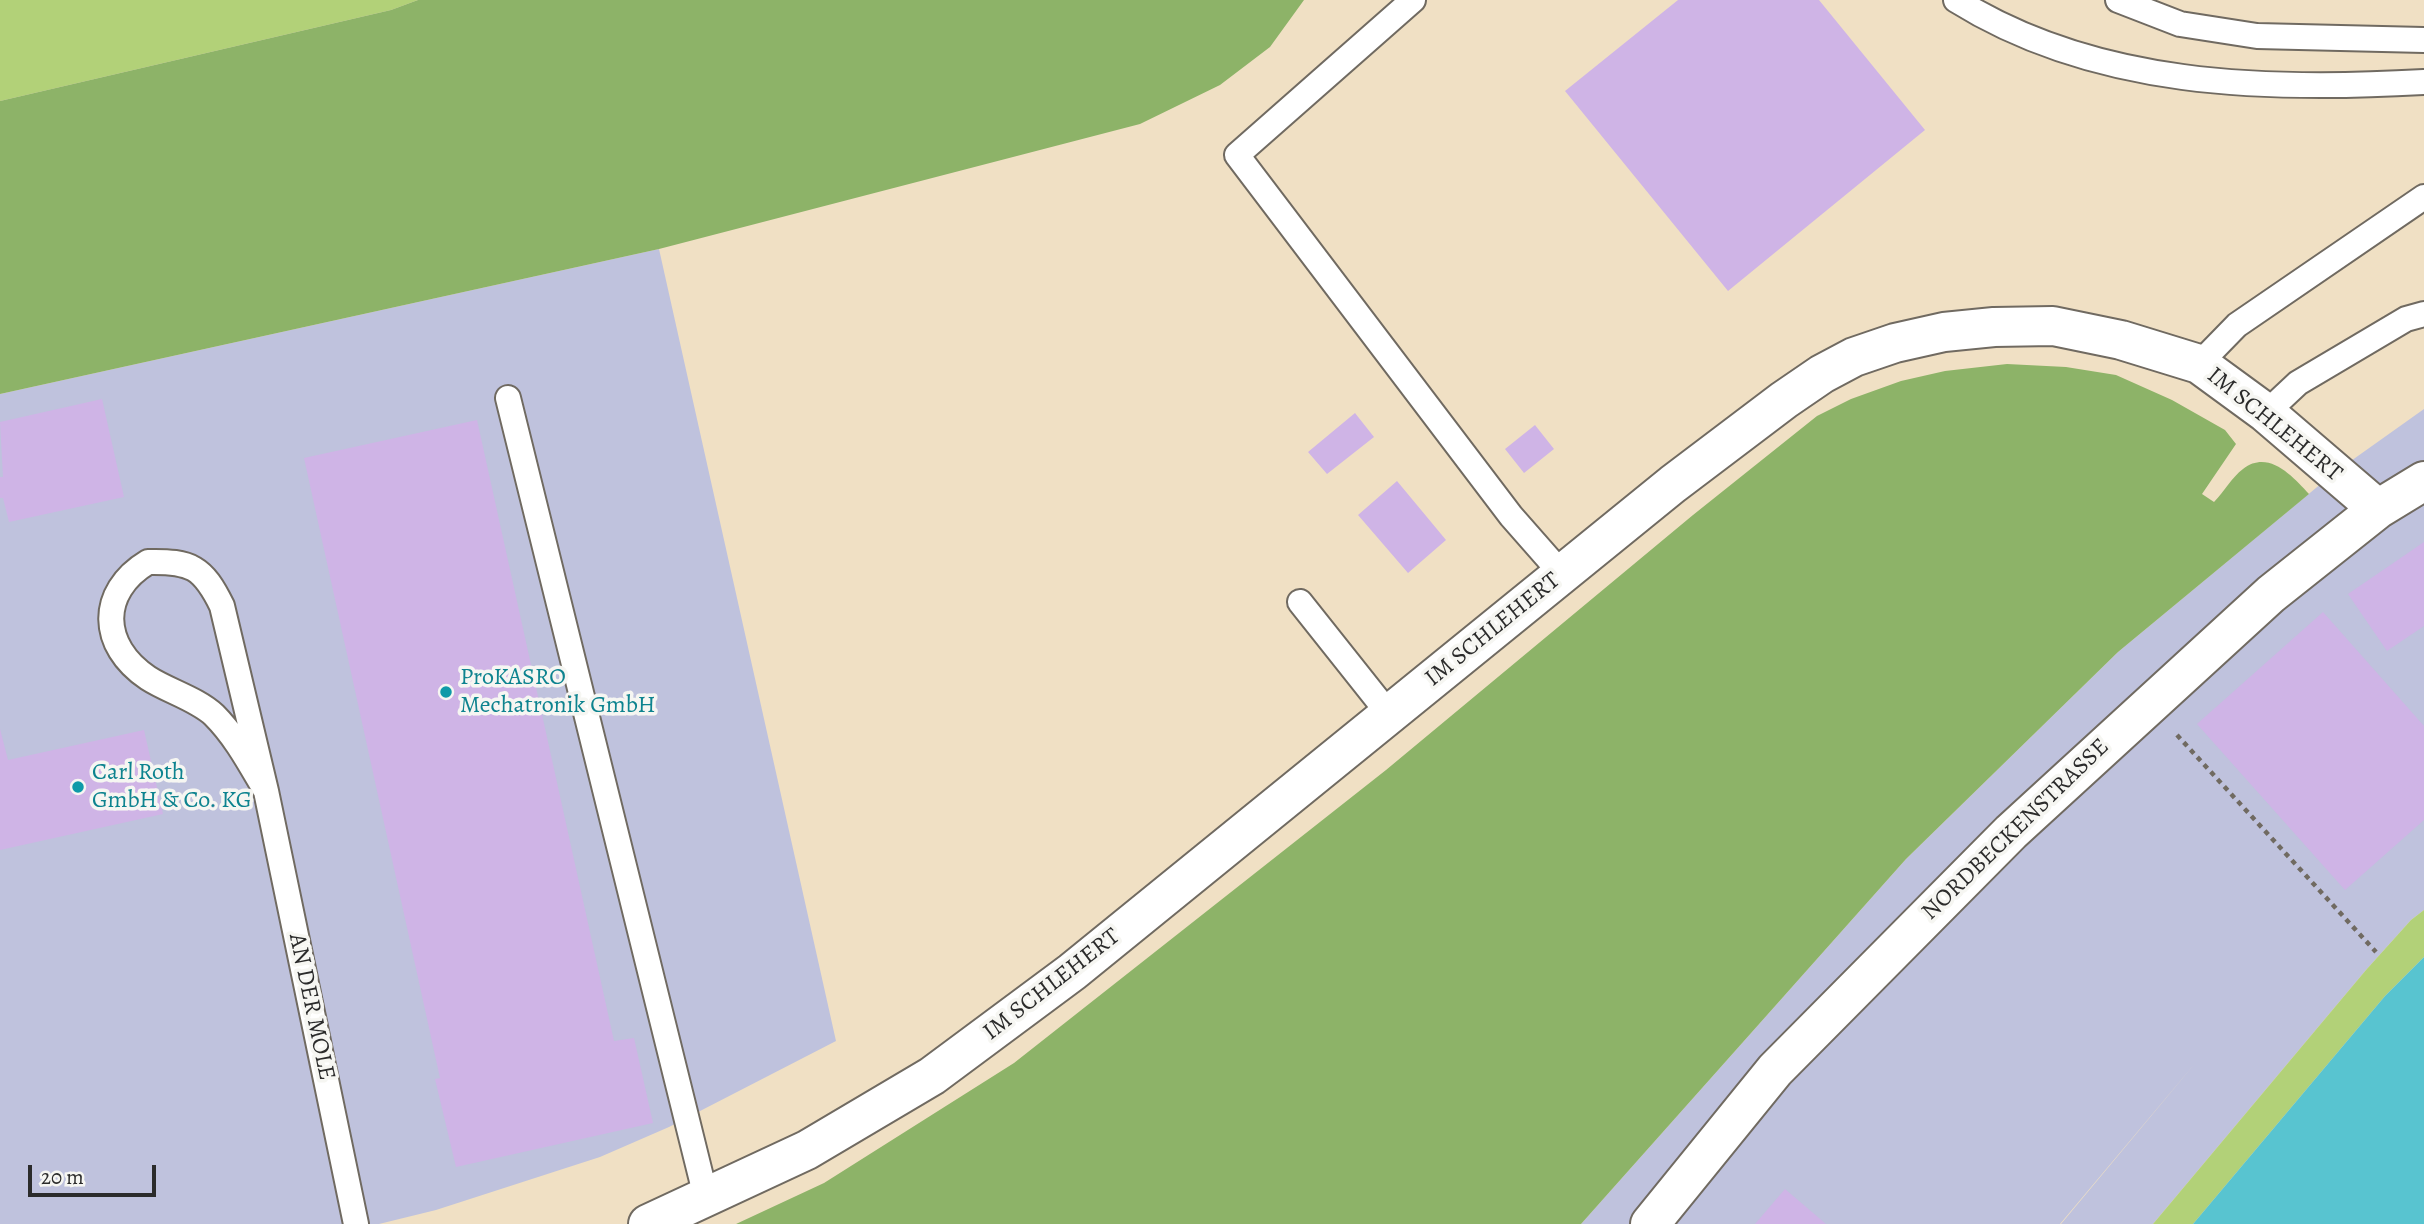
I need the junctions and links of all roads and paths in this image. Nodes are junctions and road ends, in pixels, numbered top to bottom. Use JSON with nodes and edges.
{"nodes":[{"id":1,"x":1413,"y":0,"type":"edge"},
{"id":2,"x":1956,"y":0,"type":"edge"},
{"id":3,"x":2118,"y":0,"type":"edge"},
{"id":4,"x":2424,"y":40,"type":"edge"},
{"id":5,"x":2424,"y":82,"type":"edge"},
{"id":6,"x":2424,"y":197,"type":"edge"},
{"id":7,"x":2424,"y":314,"type":"edge"},
{"id":8,"x":2199,"y":364,"type":"junction"},
{"id":9,"x":508,"y":398,"type":"dead end"},
{"id":10,"x":2266,"y":414,"type":"junction"},
{"id":11,"x":2424,"y":481,"type":"edge"},
{"id":12,"x":2378,"y":509,"type":"junction"},
{"id":13,"x":1562,"y":574,"type":"junction"},
{"id":14,"x":1300,"y":602,"type":"dead end"},
{"id":15,"x":2148,"y":704,"type":"junction"},
{"id":16,"x":1389,"y":714,"type":"junction"},
{"id":17,"x":266,"y":791,"type":"junction"},
{"id":18,"x":2376,"y":952,"type":"dead end"},
{"id":19,"x":706,"y":1197,"type":"junction"},
{"id":20,"x":356,"y":1224,"type":"edge"},
{"id":21,"x":648,"y":1224,"type":"edge"},
{"id":22,"x":1650,"y":1224,"type":"edge"}],
"edges":[{"from":1,"to":13,"type":"lane"},
{"from":2,"to":5,"type":"lane"},
{"from":3,"to":4,"type":"lane"},
{"from":6,"to":8,"type":"lane"},
{"from":7,"to":10,"type":"lane"},
{"from":8,"to":10,"type":"street","name":"IM SCHLEHERT"},
{"from":8,"to":13,"type":"street","name":"IM SCHLEHERT"},
{"from":9,"to":19,"type":"lane"},
{"from":10,"to":12,"type":"street","name":"IM SCHLEHERT"},
{"from":11,"to":12,"type":"street","name":"NORDBECKENSTRASSE"},
{"from":12,"to":15,"type":"street","name":"NORDBECKENSTRASSE"},
{"from":13,"to":16,"type":"street","name":"IM SCHLEHERT"},
{"from":14,"to":16,"type":"lane"},
{"from":15,"to":18,"type":"path"},
{"from":15,"to":22,"type":"street","name":"NORDBECKENSTRASSE"},
{"from":16,"to":19,"type":"street","name":"IM SCHLEHERT"},
{"from":17,"to":17,"type":"lane","name":"AN DER MOLE"},
{"from":17,"to":20,"type":"lane","name":"AN DER MOLE"},
{"from":19,"to":21,"type":"street","name":"IM SCHLEHERT"}]}
